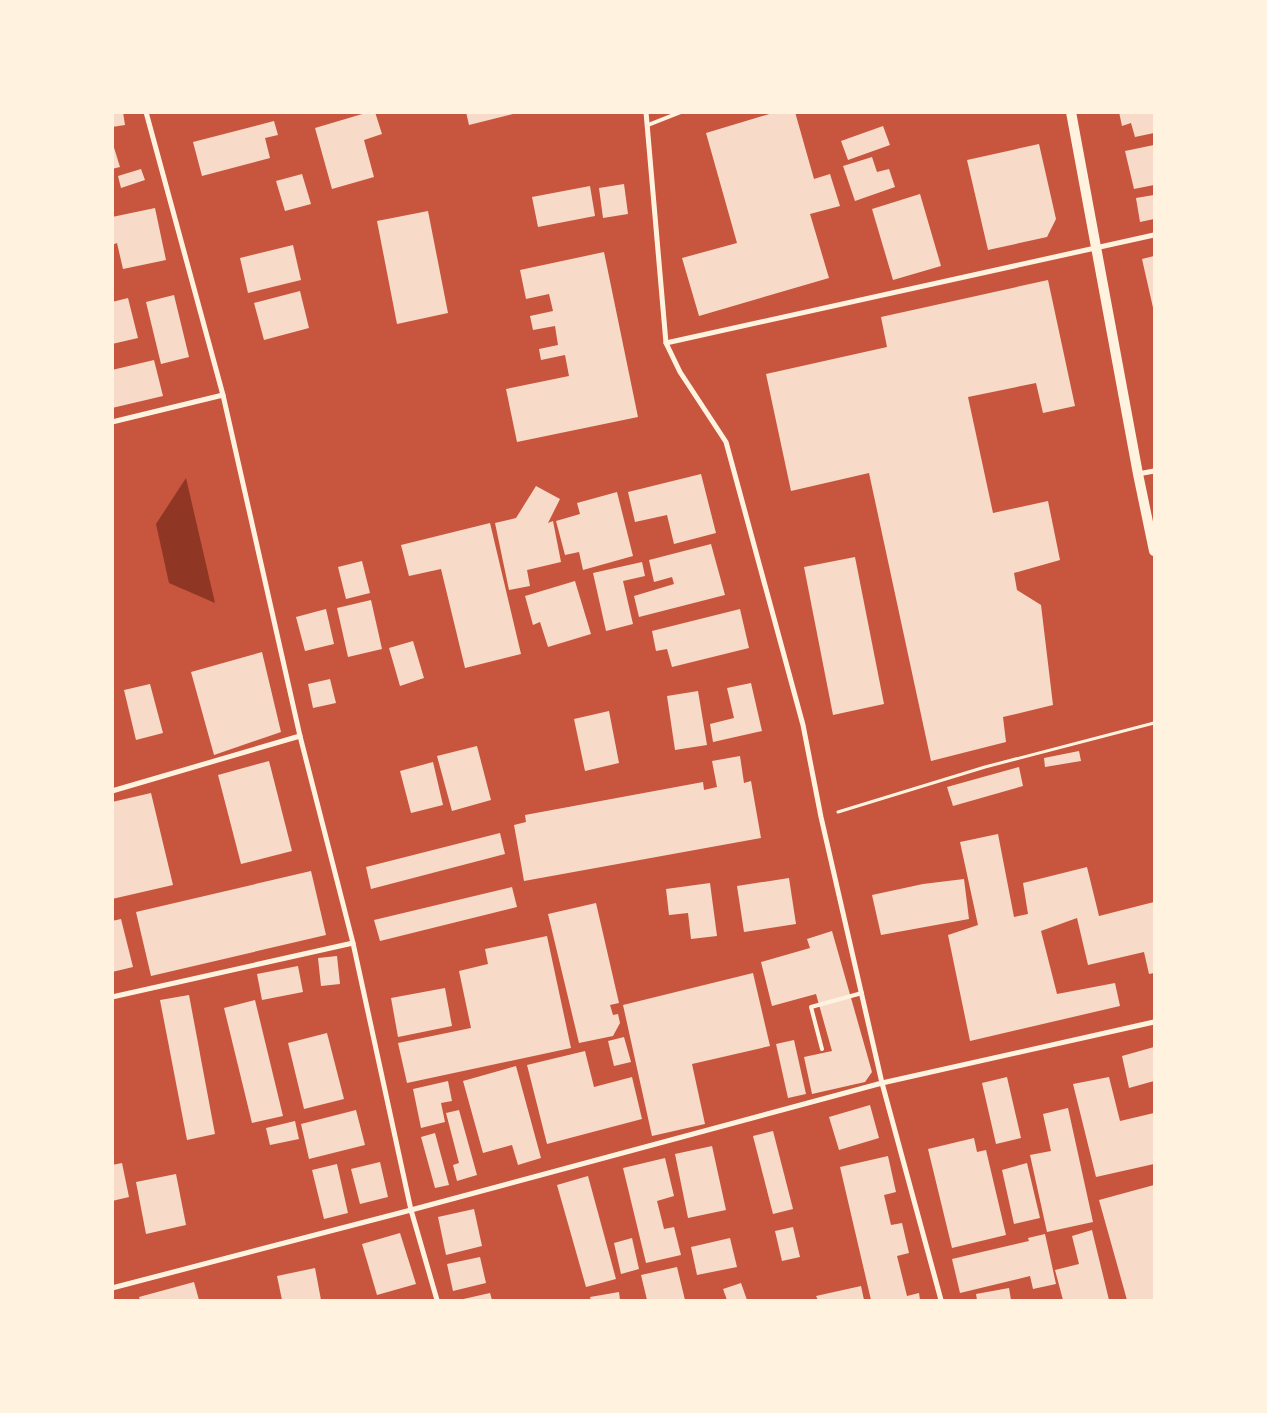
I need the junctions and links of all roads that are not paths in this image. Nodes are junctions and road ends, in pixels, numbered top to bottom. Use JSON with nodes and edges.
{"nodes":[{"id":1,"x":146,"y":112,"type":"edge"},
{"id":2,"x":646,"y":112,"type":"edge"},
{"id":3,"x":681,"y":112,"type":"edge"},
{"id":4,"x":1071,"y":112,"type":"edge"},
{"id":5,"x":648,"y":125,"type":"junction"},
{"id":6,"x":1154,"y":235,"type":"edge"},
{"id":7,"x":1096,"y":248,"type":"junction"},
{"id":8,"x":666,"y":343,"type":"junction"},
{"id":9,"x":223,"y":395,"type":"junction"},
{"id":10,"x":112,"y":422,"type":"edge"},
{"id":11,"x":1154,"y":471,"type":"edge"},
{"id":12,"x":1138,"y":474,"type":"junction"},
{"id":13,"x":1154,"y":551,"type":"edge"},
{"id":14,"x":300,"y":736,"type":"junction"},
{"id":15,"x":112,"y":792,"type":"edge"},
{"id":16,"x":353,"y":943,"type":"junction"},
{"id":17,"x":862,"y":993,"type":"junction"},
{"id":18,"x":112,"y":997,"type":"edge"},
{"id":19,"x":1154,"y":1022,"type":"edge"},
{"id":20,"x":822,"y":1049,"type":"dead end"},
{"id":21,"x":882,"y":1083,"type":"junction"},
{"id":22,"x":411,"y":1210,"type":"junction"},
{"id":23,"x":112,"y":1288,"type":"edge"},
{"id":24,"x":437,"y":1300,"type":"edge"},
{"id":25,"x":941,"y":1300,"type":"edge"}],
"edges":[{"from":1,"to":9,"type":"street"},
{"from":2,"to":5,"type":"street"},
{"from":3,"to":5,"type":"lane"},
{"from":4,"to":7,"type":"main road"},
{"from":5,"to":8,"type":"street"},
{"from":6,"to":7,"type":"street"},
{"from":7,"to":8,"type":"street"},
{"from":7,"to":12,"type":"main road"},
{"from":8,"to":17,"type":"street"},
{"from":9,"to":10,"type":"street"},
{"from":9,"to":14,"type":"street"},
{"from":11,"to":12,"type":"street"},
{"from":12,"to":13,"type":"main road"},
{"from":14,"to":15,"type":"street"},
{"from":14,"to":16,"type":"street"},
{"from":16,"to":18,"type":"street"},
{"from":16,"to":22,"type":"street"},
{"from":17,"to":20,"type":"lane"},
{"from":17,"to":21,"type":"street"},
{"from":19,"to":21,"type":"street"},
{"from":21,"to":22,"type":"street"},
{"from":21,"to":25,"type":"street"},
{"from":22,"to":23,"type":"street"},
{"from":22,"to":24,"type":"street"}]}
